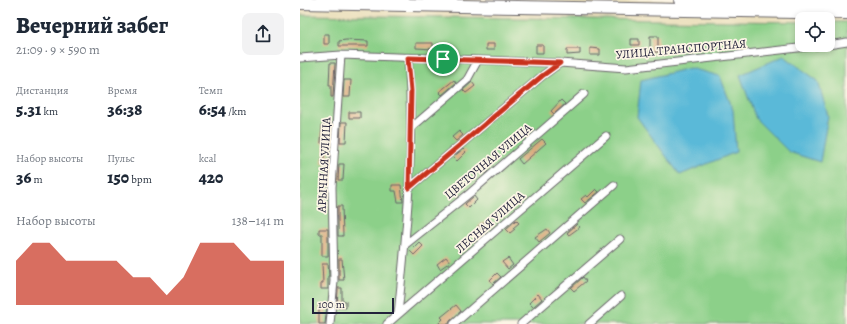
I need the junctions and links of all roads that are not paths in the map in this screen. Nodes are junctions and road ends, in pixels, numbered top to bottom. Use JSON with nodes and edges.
{"nodes":[{"id":1,"x":680,"y":0,"type":"edge"},
{"id":2,"x":802,"y":1,"type":"edge"},
{"id":3,"x":395,"y":2,"type":"edge"},
{"id":4,"x":300,"y":3,"type":"edge"},
{"id":5,"x":847,"y":3,"type":"edge"},
{"id":6,"x":847,"y":13,"type":"edge"},
{"id":7,"x":847,"y":42,"type":"edge"},
{"id":8,"x":835,"y":43,"type":"edge"},
{"id":9,"x":795,"y":48,"type":"edge"},
{"id":10,"x":341,"y":55,"type":"junction"},
{"id":11,"x":300,"y":58,"type":"edge"},
{"id":12,"x":408,"y":58,"type":"junction"},
{"id":13,"x":478,"y":60,"type":"junction"},
{"id":14,"x":560,"y":63,"type":"junction"},
{"id":15,"x":584,"y":94,"type":"dead end"},
{"id":16,"x":410,"y":128,"type":"junction"},
{"id":17,"x":606,"y":136,"type":"dead end"},
{"id":18,"x":614,"y":185,"type":"dead end"},
{"id":19,"x":409,"y":188,"type":"junction"},
{"id":20,"x":620,"y":239,"type":"dead end"},
{"id":21,"x":406,"y":244,"type":"junction"},
{"id":22,"x":621,"y":296,"type":"dead end"},
{"id":23,"x":398,"y":314,"type":"junction"},
{"id":24,"x":330,"y":324,"type":"edge"},
{"id":25,"x":387,"y":324,"type":"edge"},
{"id":26,"x":454,"y":324,"type":"edge"},
{"id":27,"x":521,"y":324,"type":"edge"},
{"id":28,"x":589,"y":324,"type":"edge"}],
"edges":[{"from":1,"to":2,"type":"highway"},
{"from":2,"to":5,"type":"highway"},
{"from":3,"to":4,"type":"highway"},
{"from":3,"to":6,"type":"highway"},
{"from":7,"to":8,"type":"street"},
{"from":9,"to":14,"type":"street","name":"УЛИЦА ТРАНСПОРТНАЯ"},
{"from":10,"to":11,"type":"street","name":"УЛИЦА ТРАНСПОРТНАЯ"},
{"from":10,"to":12,"type":"street","name":"УЛИЦА ТРАНСПОРТНАЯ"},
{"from":10,"to":24,"type":"street","name":"АРЫЧНАЯ УЛИЦА"},
{"from":12,"to":13,"type":"street","name":"УЛИЦА ТРАНСПОРТНАЯ"},
{"from":12,"to":16,"type":"street"},
{"from":13,"to":14,"type":"street","name":"УЛИЦА ТРАНСПОРТНАЯ"},
{"from":13,"to":16,"type":"street"},
{"from":14,"to":19,"type":"street"},
{"from":15,"to":21,"type":"street","name":"ЦВЕТОЧНАЯ УЛИЦА"},
{"from":16,"to":19,"type":"street"},
{"from":17,"to":23,"type":"street","name":"ЛЕСНАЯ УЛИЦА"},
{"from":18,"to":26,"type":"street"},
{"from":19,"to":21,"type":"street"},
{"from":20,"to":27,"type":"street"},
{"from":21,"to":23,"type":"street"},
{"from":22,"to":28,"type":"street"},
{"from":23,"to":25,"type":"street","name":"ЛЕСНАЯ УЛИЦА"}]}
